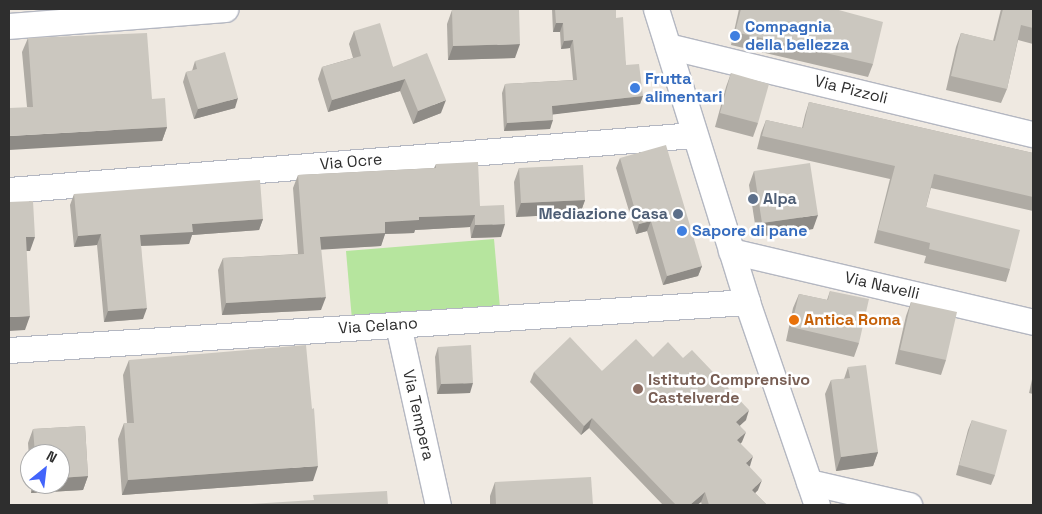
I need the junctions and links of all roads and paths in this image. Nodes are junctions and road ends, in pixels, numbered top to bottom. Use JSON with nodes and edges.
{"nodes":[{"id":1,"x":225,"y":9,"type":"edge"},
{"id":2,"x":656,"y":9,"type":"edge"},
{"id":3,"x":9,"y":26,"type":"edge"},
{"id":4,"x":668,"y":46,"type":"junction"},
{"id":5,"x":1033,"y":134,"type":"edge"},
{"id":6,"x":694,"y":135,"type":"junction"},
{"id":7,"x":9,"y":190,"type":"edge"},
{"id":8,"x":731,"y":251,"type":"junction"},
{"id":9,"x":747,"y":302,"type":"junction"},
{"id":10,"x":1033,"y":322,"type":"edge"},
{"id":11,"x":398,"y":325,"type":"junction"},
{"id":12,"x":9,"y":350,"type":"edge"},
{"id":13,"x":813,"y":494,"type":"edge"},
{"id":14,"x":438,"y":505,"type":"edge"},
{"id":15,"x":909,"y":505,"type":"edge"}],
"edges":[{"from":1,"to":3,"type":"street"},
{"from":2,"to":4,"type":"street"},
{"from":4,"to":5,"type":"street","name":"Via Pizzoli"},
{"from":4,"to":6,"type":"street"},
{"from":6,"to":7,"type":"street","name":"Via Ocre"},
{"from":6,"to":8,"type":"street"},
{"from":8,"to":9,"type":"street"},
{"from":8,"to":10,"type":"street","name":"Via Navelli"},
{"from":9,"to":11,"type":"street","name":"Via Celano"},
{"from":9,"to":13,"type":"street"},
{"from":11,"to":12,"type":"street","name":"Via Celano"},
{"from":11,"to":14,"type":"street","name":"Via Tempera"},
{"from":13,"to":15,"type":"street"}]}
